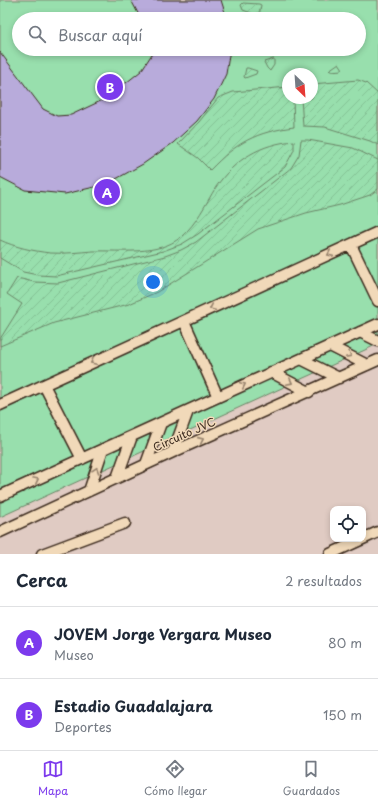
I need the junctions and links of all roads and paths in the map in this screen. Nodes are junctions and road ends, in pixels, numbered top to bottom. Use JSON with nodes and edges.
{"nodes":[{"id":1,"x":378,"y":232,"type":"edge"},
{"id":2,"x":351,"y":245,"type":"junction"},
{"id":3,"x":378,"y":301,"type":"edge"},
{"id":4,"x":184,"y":321,"type":"junction"},
{"id":5,"x":378,"y":324,"type":"edge"},
{"id":6,"x":360,"y":332,"type":"junction"},
{"id":7,"x":378,"y":340,"type":"edge"},
{"id":8,"x":330,"y":346,"type":"junction"},
{"id":9,"x":301,"y":359,"type":"junction"},
{"id":10,"x":378,"y":360,"type":"edge"},
{"id":11,"x":367,"y":365,"type":"junction"},
{"id":12,"x":271,"y":372,"type":"junction"},
{"id":13,"x":339,"y":378,"type":"junction"},
{"id":14,"x":44,"y":385,"type":"junction"},
{"id":15,"x":309,"y":392,"type":"junction"},
{"id":16,"x":218,"y":397,"type":"junction"},
{"id":17,"x":0,"y":405,"type":"edge"},
{"id":18,"x":188,"y":411,"type":"junction"},
{"id":19,"x":161,"y":423,"type":"junction"},
{"id":20,"x":132,"y":436,"type":"junction"},
{"id":21,"x":103,"y":449,"type":"junction"},
{"id":22,"x":173,"y":452,"type":"junction"},
{"id":23,"x":82,"y":459,"type":"junction"},
{"id":24,"x":146,"y":464,"type":"junction"},
{"id":25,"x":117,"y":478,"type":"junction"},
{"id":26,"x":89,"y":491,"type":"junction"},
{"id":27,"x":0,"y":496,"type":"edge"},
{"id":28,"x":125,"y":523,"type":"dead end"},
{"id":29,"x":0,"y":532,"type":"edge"},
{"id":30,"x":378,"y":532,"type":"edge"},
{"id":31,"x":42,"y":554,"type":"edge"},
{"id":32,"x":330,"y":554,"type":"edge"}],
"edges":[{"from":1,"to":2,"type":"lane"},
{"from":2,"to":3,"type":"lane"},
{"from":2,"to":4,"type":"lane","one_way":true},
{"from":4,"to":14,"type":"lane","one_way":true},
{"from":4,"to":16,"type":"lane"},
{"from":5,"to":6,"type":"lane"},
{"from":6,"to":7,"type":"lane"},
{"from":6,"to":8,"type":"lane"},
{"from":8,"to":9,"type":"lane"},
{"from":8,"to":11,"type":"lane","one_way":true},
{"from":9,"to":12,"type":"lane"},
{"from":9,"to":13,"type":"lane"},
{"from":10,"to":11,"type":"lane","name":"Circuito JVC"},
{"from":11,"to":13,"type":"lane","name":"Circuito JVC"},
{"from":12,"to":15,"type":"lane","one_way":true},
{"from":16,"to":12,"type":"lane","one_way":true},
{"from":13,"to":15,"type":"lane","name":"Circuito JVC"},
{"from":14,"to":17,"type":"lane"},
{"from":14,"to":23,"type":"lane"},
{"from":22,"to":15,"type":"lane","name":"Circuito JVC","one_way":true},
{"from":16,"to":18,"type":"lane"},
{"from":18,"to":19,"type":"lane"},
{"from":18,"to":22,"type":"lane"},
{"from":19,"to":20,"type":"lane"},
{"from":19,"to":24,"type":"lane"},
{"from":20,"to":21,"type":"lane"},
{"from":20,"to":25,"type":"lane"},
{"from":21,"to":23,"type":"lane"},
{"from":26,"to":21,"type":"lane","one_way":true},
{"from":22,"to":24,"type":"lane","name":"Circuito JVC"},
{"from":27,"to":23,"type":"lane","one_way":true},
{"from":24,"to":25,"type":"lane","name":"Circuito JVC"},
{"from":25,"to":26,"type":"lane","name":"Circuito JVC"},
{"from":26,"to":29,"type":"lane","name":"Circuito JVC"},
{"from":28,"to":31,"type":"lane"},
{"from":30,"to":32,"type":"lane"}]}
